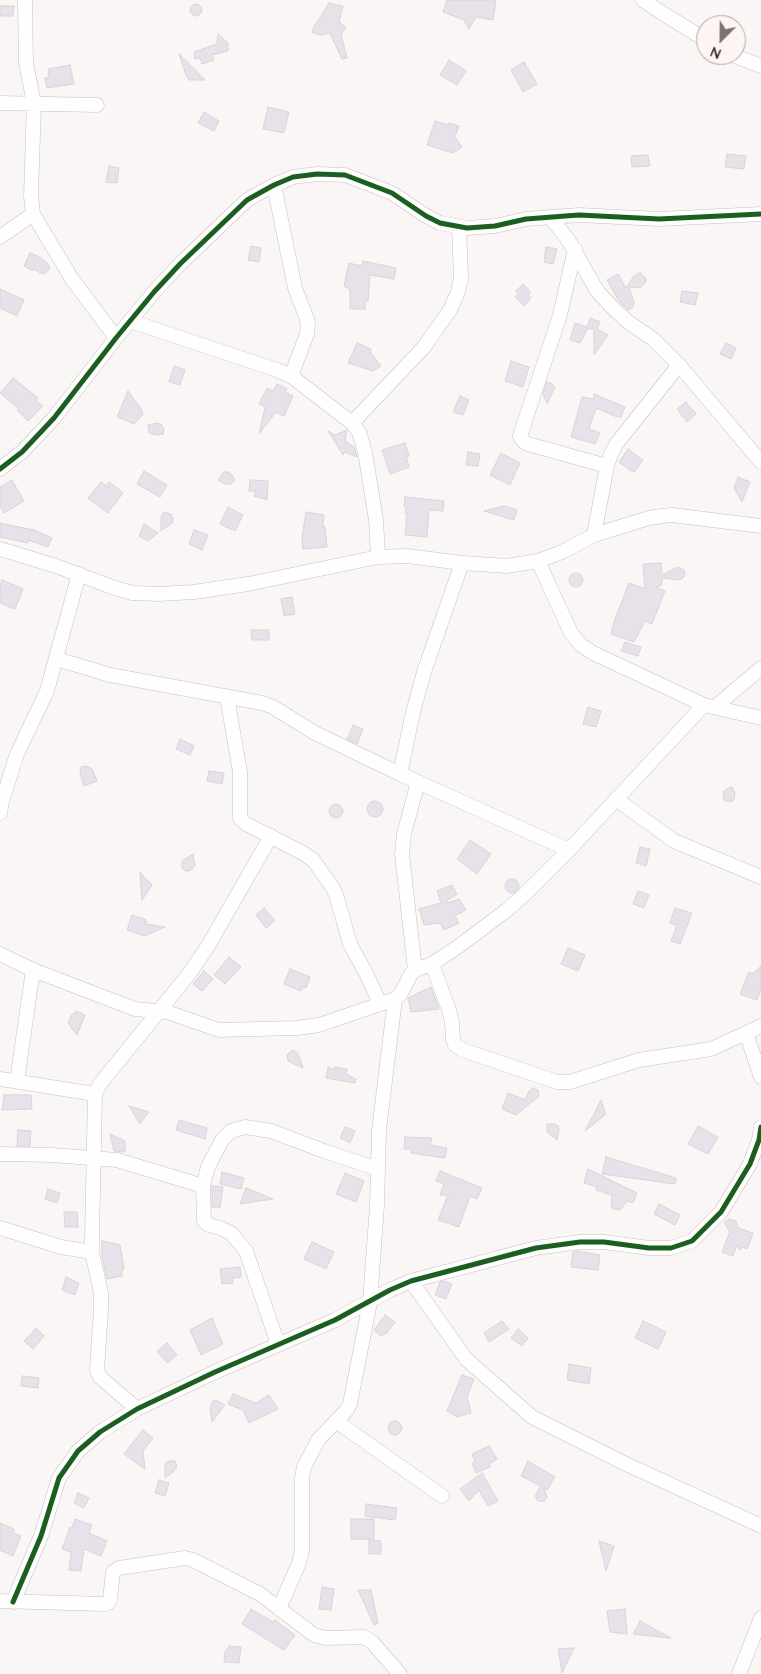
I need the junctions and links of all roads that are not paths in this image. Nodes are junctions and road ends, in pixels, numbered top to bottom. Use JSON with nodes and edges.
{"nodes":[{"id":1,"x":25,"y":0,"type":"edge"},
{"id":2,"x":643,"y":0,"type":"edge"},
{"id":3,"x":696,"y":34,"type":"edge"},
{"id":4,"x":746,"y":60,"type":"edge"},
{"id":5,"x":761,"y":66,"type":"edge"},
{"id":6,"x":0,"y":103,"type":"edge"},
{"id":7,"x":34,"y":103,"type":"junction"},
{"id":8,"x":97,"y":105,"type":"dead end"},
{"id":9,"x":274,"y":185,"type":"junction"},
{"id":10,"x":33,"y":214,"type":"junction"},
{"id":11,"x":761,"y":214,"type":"edge"},
{"id":12,"x":551,"y":218,"type":"junction"},
{"id":13,"x":459,"y":227,"type":"junction"},
{"id":14,"x":0,"y":237,"type":"edge"},
{"id":15,"x":574,"y":250,"type":"junction"},
{"id":16,"x":130,"y":321,"type":"junction"},
{"id":17,"x":116,"y":338,"type":"junction"},
{"id":18,"x":679,"y":366,"type":"junction"},
{"id":19,"x":291,"y":376,"type":"junction"},
{"id":20,"x":352,"y":423,"type":"junction"},
{"id":21,"x":761,"y":462,"type":"edge"},
{"id":22,"x":607,"y":466,"type":"junction"},
{"id":23,"x":0,"y":468,"type":"edge"},
{"id":24,"x":761,"y":526,"type":"edge"},
{"id":25,"x":594,"y":534,"type":"junction"},
{"id":26,"x":0,"y":549,"type":"edge"},
{"id":27,"x":378,"y":556,"type":"junction"},
{"id":28,"x":538,"y":561,"type":"junction"},
{"id":29,"x":462,"y":563,"type":"junction"},
{"id":30,"x":79,"y":574,"type":"junction"},
{"id":31,"x":57,"y":659,"type":"junction"},
{"id":32,"x":761,"y":668,"type":"edge"},
{"id":33,"x":227,"y":697,"type":"junction"},
{"id":34,"x":710,"y":706,"type":"junction"},
{"id":35,"x":761,"y":718,"type":"edge"},
{"id":36,"x":400,"y":774,"type":"junction"},
{"id":37,"x":418,"y":782,"type":"junction"},
{"id":38,"x":616,"y":799,"type":"junction"},
{"id":39,"x":0,"y":813,"type":"edge"},
{"id":40,"x":271,"y":836,"type":"junction"},
{"id":41,"x":569,"y":850,"type":"junction"},
{"id":42,"x":761,"y":876,"type":"edge"},
{"id":43,"x":0,"y":954,"type":"edge"},
{"id":44,"x":432,"y":964,"type":"junction"},
{"id":45,"x":33,"y":970,"type":"junction"},
{"id":46,"x":415,"y":970,"type":"junction"},
{"id":47,"x":395,"y":999,"type":"junction"},
{"id":48,"x":380,"y":1004,"type":"junction"},
{"id":49,"x":158,"y":1011,"type":"junction"},
{"id":50,"x":761,"y":1026,"type":"edge"},
{"id":51,"x":746,"y":1033,"type":"junction"},
{"id":52,"x":761,"y":1077,"type":"edge"},
{"id":53,"x":0,"y":1078,"type":"edge"},
{"id":54,"x":17,"y":1081,"type":"junction"},
{"id":55,"x":95,"y":1094,"type":"junction"},
{"id":56,"x":760,"y":1136,"type":"edge"},
{"id":57,"x":0,"y":1154,"type":"edge"},
{"id":58,"x":95,"y":1160,"type":"junction"},
{"id":59,"x":378,"y":1169,"type":"junction"},
{"id":60,"x":203,"y":1186,"type":"junction"},
{"id":61,"x":0,"y":1228,"type":"edge"},
{"id":62,"x":92,"y":1252,"type":"junction"},
{"id":63,"x":411,"y":1281,"type":"junction"},
{"id":64,"x":370,"y":1302,"type":"junction"},
{"id":65,"x":278,"y":1344,"type":"junction"},
{"id":66,"x":137,"y":1409,"type":"junction"},
{"id":67,"x":336,"y":1421,"type":"junction"},
{"id":68,"x":442,"y":1496,"type":"dead end"},
{"id":69,"x":761,"y":1526,"type":"edge"},
{"id":70,"x":7,"y":1601,"type":"edge"},
{"id":71,"x":279,"y":1609,"type":"junction"},
{"id":72,"x":761,"y":1618,"type":"edge"},
{"id":73,"x":400,"y":1674,"type":"edge"},
{"id":74,"x":738,"y":1674,"type":"edge"}],
"edges":[{"from":1,"to":7,"type":"street"},
{"from":2,"to":3,"type":"street"},
{"from":4,"to":5,"type":"street"},
{"from":6,"to":7,"type":"street"},
{"from":7,"to":8,"type":"street"},
{"from":7,"to":10,"type":"street"},
{"from":9,"to":13,"type":"street"},
{"from":9,"to":16,"type":"street"},
{"from":9,"to":19,"type":"street"},
{"from":10,"to":14,"type":"street"},
{"from":10,"to":17,"type":"street"},
{"from":11,"to":12,"type":"street"},
{"from":12,"to":13,"type":"street"},
{"from":12,"to":15,"type":"street"},
{"from":13,"to":20,"type":"street"},
{"from":15,"to":18,"type":"street"},
{"from":15,"to":22,"type":"street"},
{"from":16,"to":17,"type":"street"},
{"from":16,"to":19,"type":"street"},
{"from":17,"to":23,"type":"street"},
{"from":18,"to":21,"type":"street"},
{"from":18,"to":22,"type":"street"},
{"from":19,"to":20,"type":"street"},
{"from":20,"to":27,"type":"street"},
{"from":22,"to":25,"type":"street"},
{"from":24,"to":25,"type":"street"},
{"from":25,"to":28,"type":"street"},
{"from":26,"to":30,"type":"street"},
{"from":27,"to":29,"type":"street"},
{"from":27,"to":30,"type":"street"},
{"from":28,"to":29,"type":"street"},
{"from":28,"to":34,"type":"street"},
{"from":29,"to":36,"type":"street"},
{"from":30,"to":31,"type":"street"},
{"from":31,"to":33,"type":"street"},
{"from":31,"to":39,"type":"street"},
{"from":32,"to":34,"type":"street"},
{"from":33,"to":36,"type":"street"},
{"from":33,"to":40,"type":"street"},
{"from":34,"to":35,"type":"street"},
{"from":34,"to":38,"type":"street"},
{"from":36,"to":37,"type":"street"},
{"from":37,"to":41,"type":"street"},
{"from":37,"to":46,"type":"street"},
{"from":38,"to":41,"type":"street"},
{"from":38,"to":42,"type":"street"},
{"from":40,"to":48,"type":"street"},
{"from":40,"to":49,"type":"street"},
{"from":41,"to":44,"type":"street"},
{"from":43,"to":45,"type":"street"},
{"from":44,"to":46,"type":"street"},
{"from":44,"to":51,"type":"street"},
{"from":45,"to":49,"type":"street"},
{"from":45,"to":54,"type":"street"},
{"from":46,"to":47,"type":"street"},
{"from":47,"to":48,"type":"street"},
{"from":47,"to":59,"type":"street"},
{"from":48,"to":49,"type":"street"},
{"from":49,"to":55,"type":"street"},
{"from":50,"to":51,"type":"street"},
{"from":51,"to":52,"type":"street"},
{"from":53,"to":54,"type":"street"},
{"from":54,"to":55,"type":"street"},
{"from":55,"to":58,"type":"street"},
{"from":56,"to":63,"type":"street"},
{"from":57,"to":58,"type":"street"},
{"from":58,"to":60,"type":"street"},
{"from":58,"to":62,"type":"street"},
{"from":59,"to":60,"type":"street"},
{"from":59,"to":64,"type":"street"},
{"from":60,"to":65,"type":"street"},
{"from":61,"to":62,"type":"street"},
{"from":62,"to":66,"type":"street"},
{"from":63,"to":64,"type":"street"},
{"from":63,"to":69,"type":"street"},
{"from":64,"to":65,"type":"street"},
{"from":64,"to":67,"type":"street"},
{"from":65,"to":66,"type":"street"},
{"from":66,"to":70,"type":"street"},
{"from":67,"to":68,"type":"street"},
{"from":67,"to":71,"type":"street"},
{"from":70,"to":71,"type":"street"},
{"from":71,"to":73,"type":"street"},
{"from":72,"to":74,"type":"street"}]}
